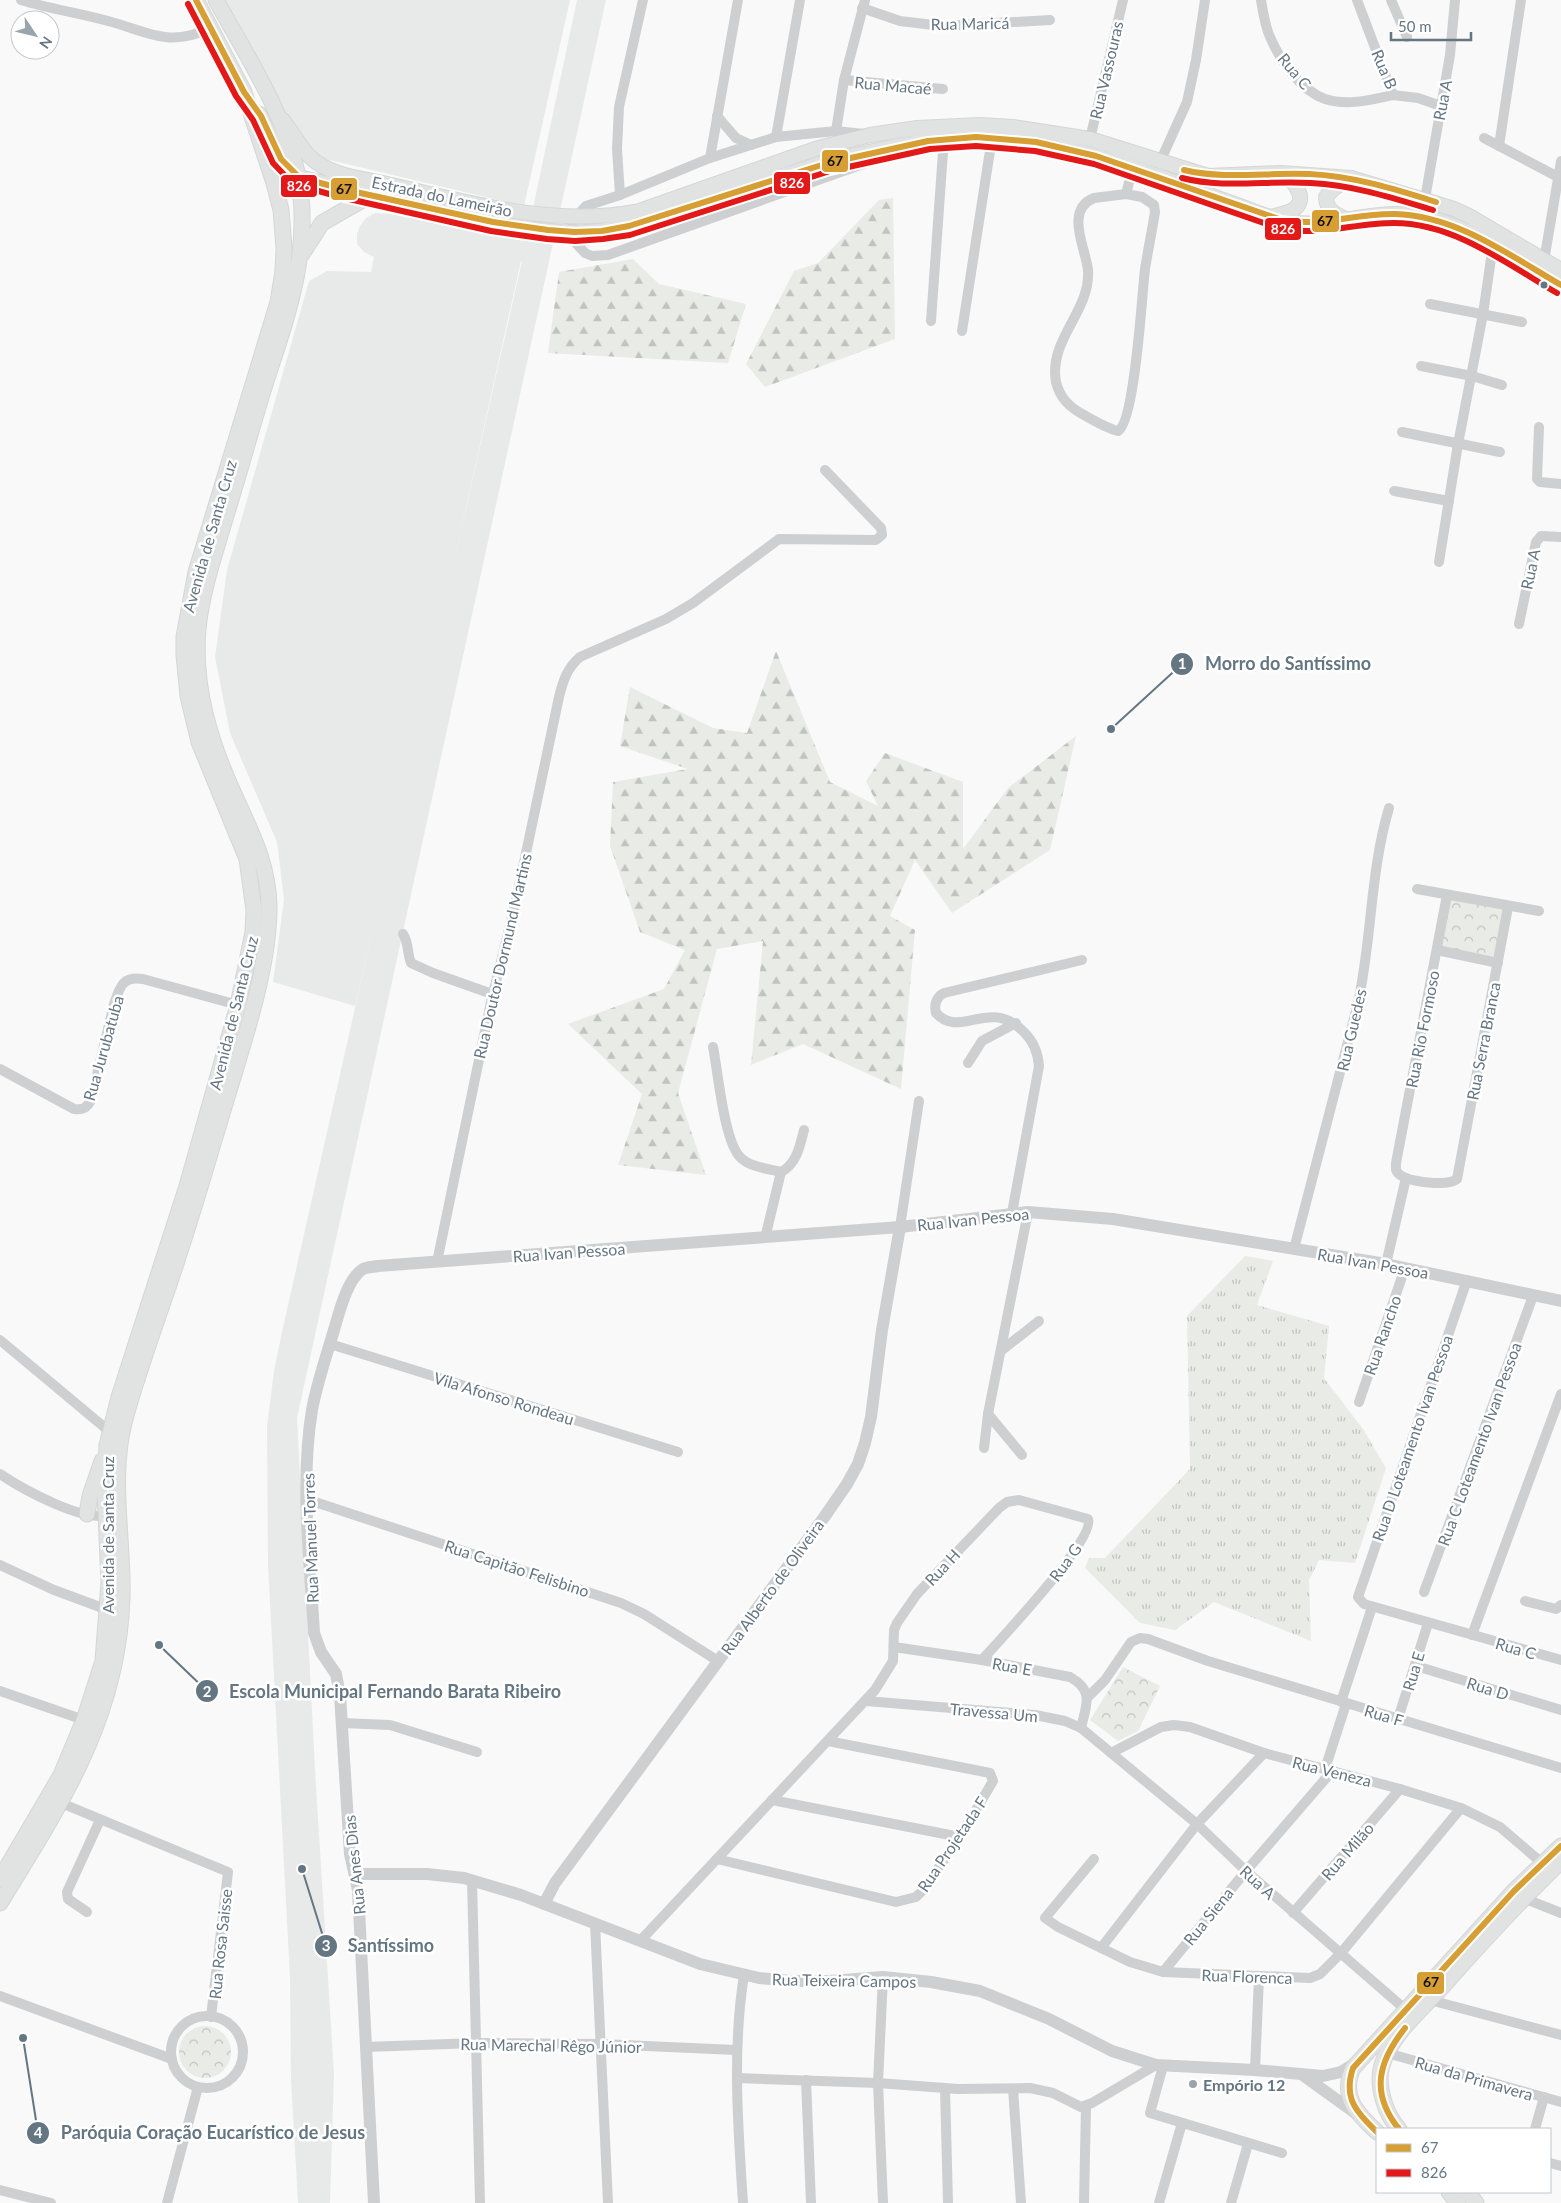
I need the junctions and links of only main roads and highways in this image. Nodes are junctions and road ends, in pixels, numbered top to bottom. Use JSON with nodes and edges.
{"nodes":[{"id":1,"x":196,"y":0,"type":"edge"},
{"id":2,"x":216,"y":0,"type":"edge"},
{"id":3,"x":244,"y":92,"type":"junction"},
{"id":4,"x":277,"y":112,"type":"junction"},
{"id":5,"x":1281,"y":173,"type":"junction"},
{"id":6,"x":298,"y":177,"type":"junction"},
{"id":7,"x":1351,"y":178,"type":"junction"},
{"id":8,"x":378,"y":192,"type":"junction"},
{"id":9,"x":1270,"y":217,"type":"junction"},
{"id":10,"x":1349,"y":220,"type":"junction"},
{"id":11,"x":300,"y":257,"type":"junction"},
{"id":12,"x":1561,"y":270,"type":"edge"},
{"id":13,"x":1561,"y":285,"type":"edge"},
{"id":14,"x":108,"y":1439,"type":"junction"},
{"id":15,"x":112,"y":1513,"type":"junction"},
{"id":16,"x":87,"y":1514,"type":"road end"},
{"id":17,"x":1561,"y":1846,"type":"edge"},
{"id":18,"x":1561,"y":1861,"type":"edge"},
{"id":19,"x":0,"y":1879,"type":"edge"},
{"id":20,"x":0,"y":1903,"type":"edge"},
{"id":21,"x":1358,"y":2062,"type":"junction"},
{"id":22,"x":1381,"y":2071,"type":"junction"},
{"id":23,"x":1386,"y":2108,"type":"junction"},
{"id":24,"x":1361,"y":2117,"type":"junction"},
{"id":25,"x":1397,"y":2128,"type":"edge"},
{"id":26,"x":1376,"y":2131,"type":"edge"},
{"id":27,"x":1450,"y":2193,"type":"edge"},
{"id":28,"x":1468,"y":2193,"type":"edge"},
{"id":29,"x":1458,"y":2203,"type":"edge"},
{"id":30,"x":1476,"y":2203,"type":"edge"}],
"edges":[{"from":1,"to":3,"type":"main road","name":"Avenida de Santa Cruz"},
{"from":2,"to":4,"type":"main road"},
{"from":3,"to":6,"type":"main road"},
{"from":3,"to":14,"type":"main road","name":"Avenida de Santa Cruz"},
{"from":4,"to":6,"type":"main road","name":"Avenida de Santa Cruz"},
{"from":4,"to":8,"type":"main road","name":"Estrada do Lameirão"},
{"from":5,"to":7,"type":"main road","name":"Estrada do Lameirão"},
{"from":5,"to":8,"type":"main road","name":"Estrada do Lameirão","bridge":true},
{"from":5,"to":9,"type":"main road"},
{"from":6,"to":8,"type":"main road","name":"Estrada do Lameirão"},
{"from":6,"to":11,"type":"main road","name":"Avenida de Santa Cruz"},
{"from":7,"to":10,"type":"main road"},
{"from":7,"to":12,"type":"main road","name":"Estrada do Lameirão"},
{"from":8,"to":9,"type":"main road","name":"Estrada do Lameirão","bridge":true},
{"from":8,"to":11,"type":"main road"},
{"from":9,"to":10,"type":"main road","name":"Estrada do Lameirão"},
{"from":10,"to":13,"type":"main road","name":"Estrada do Lameirão"},
{"from":11,"to":15,"type":"main road","name":"Avenida de Santa Cruz"},
{"from":14,"to":15,"type":"main road","name":"Avenida de Santa Cruz"},
{"from":14,"to":16,"type":"main road"},
{"from":15,"to":19,"type":"main road","name":"Avenida de Santa Cruz"},
{"from":15,"to":20,"type":"main road","name":"Avenida de Santa Cruz"},
{"from":17,"to":21,"type":"main road"},
{"from":18,"to":22,"type":"main road"},
{"from":21,"to":22,"type":"main road"},
{"from":21,"to":24,"type":"main road"},
{"from":22,"to":23,"type":"main road"},
{"from":23,"to":24,"type":"main road"},
{"from":23,"to":25,"type":"main road"},
{"from":24,"to":26,"type":"main road","name":"Rua Teixeira Campos"},
{"from":27,"to":29,"type":"main road"},
{"from":28,"to":30,"type":"main road"}]}
